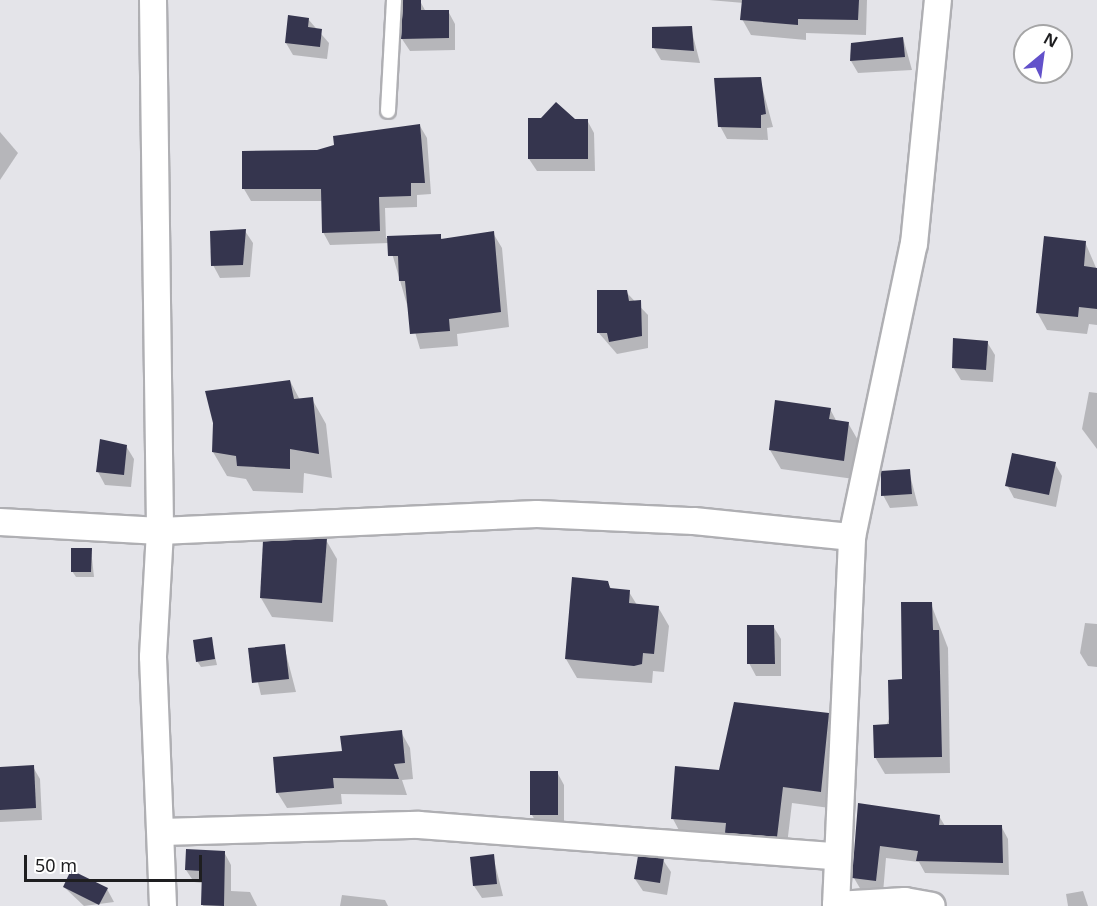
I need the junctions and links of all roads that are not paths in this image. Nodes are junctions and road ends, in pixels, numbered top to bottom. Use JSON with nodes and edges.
{"nodes":[{"id":1,"x":153,"y":0,"type":"edge"},
{"id":2,"x":394,"y":0,"type":"edge"},
{"id":3,"x":938,"y":0,"type":"edge"},
{"id":4,"x":388,"y":111,"type":"dead end"},
{"id":5,"x":0,"y":522,"type":"edge"},
{"id":6,"x":160,"y":531,"type":"junction"},
{"id":7,"x":852,"y":537,"type":"junction"},
{"id":8,"x":161,"y":832,"type":"junction"},
{"id":9,"x":836,"y":856,"type":"junction"},
{"id":10,"x":163,"y":906,"type":"edge"},
{"id":11,"x":836,"y":906,"type":"edge"},
{"id":12,"x":933,"y":906,"type":"edge"}],
"edges":[{"from":1,"to":6,"type":"street"},
{"from":2,"to":4,"type":"lane"},
{"from":3,"to":7,"type":"street"},
{"from":5,"to":6,"type":"street"},
{"from":6,"to":7,"type":"street"},
{"from":6,"to":8,"type":"street"},
{"from":7,"to":9,"type":"street"},
{"from":8,"to":9,"type":"street"},
{"from":8,"to":10,"type":"street"},
{"from":9,"to":11,"type":"street"},
{"from":11,"to":12,"type":"street"}]}
